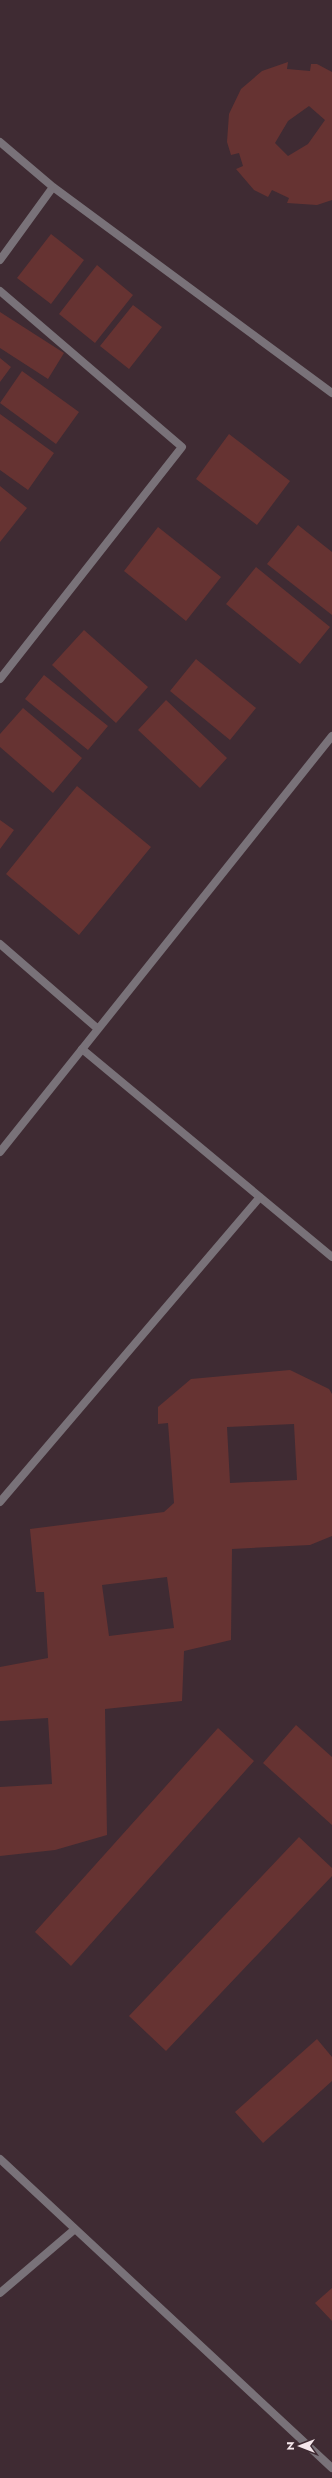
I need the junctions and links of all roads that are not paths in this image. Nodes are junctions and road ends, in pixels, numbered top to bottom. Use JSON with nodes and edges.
{"nodes":[{"id":1,"x":0,"y":142,"type":"edge"},
{"id":2,"x":53,"y":187,"type":"junction"},
{"id":3,"x":0,"y":260,"type":"edge"},
{"id":4,"x":0,"y":292,"type":"edge"},
{"id":5,"x":332,"y":393,"type":"edge"},
{"id":6,"x":0,"y":679,"type":"edge"},
{"id":7,"x":332,"y":736,"type":"edge"},
{"id":8,"x":0,"y":944,"type":"edge"},
{"id":9,"x":98,"y":1029,"type":"junction"},
{"id":10,"x":82,"y":1049,"type":"junction"},
{"id":11,"x":0,"y":1152,"type":"edge"},
{"id":12,"x":260,"y":1197,"type":"junction"},
{"id":13,"x":332,"y":1257,"type":"edge"},
{"id":14,"x":0,"y":1502,"type":"edge"},
{"id":15,"x":0,"y":2159,"type":"edge"},
{"id":16,"x":75,"y":2229,"type":"junction"},
{"id":17,"x":0,"y":2293,"type":"edge"},
{"id":18,"x":332,"y":2468,"type":"edge"}],
"edges":[{"from":1,"to":2,"type":"street"},
{"from":2,"to":3,"type":"street"},
{"from":2,"to":5,"type":"street"},
{"from":4,"to":6,"type":"street"},
{"from":7,"to":9,"type":"street"},
{"from":8,"to":9,"type":"street"},
{"from":9,"to":10,"type":"street"},
{"from":10,"to":11,"type":"street"},
{"from":10,"to":12,"type":"street"},
{"from":12,"to":13,"type":"street"},
{"from":12,"to":14,"type":"street"},
{"from":15,"to":16,"type":"street"},
{"from":16,"to":17,"type":"street"},
{"from":16,"to":18,"type":"street"}]}
